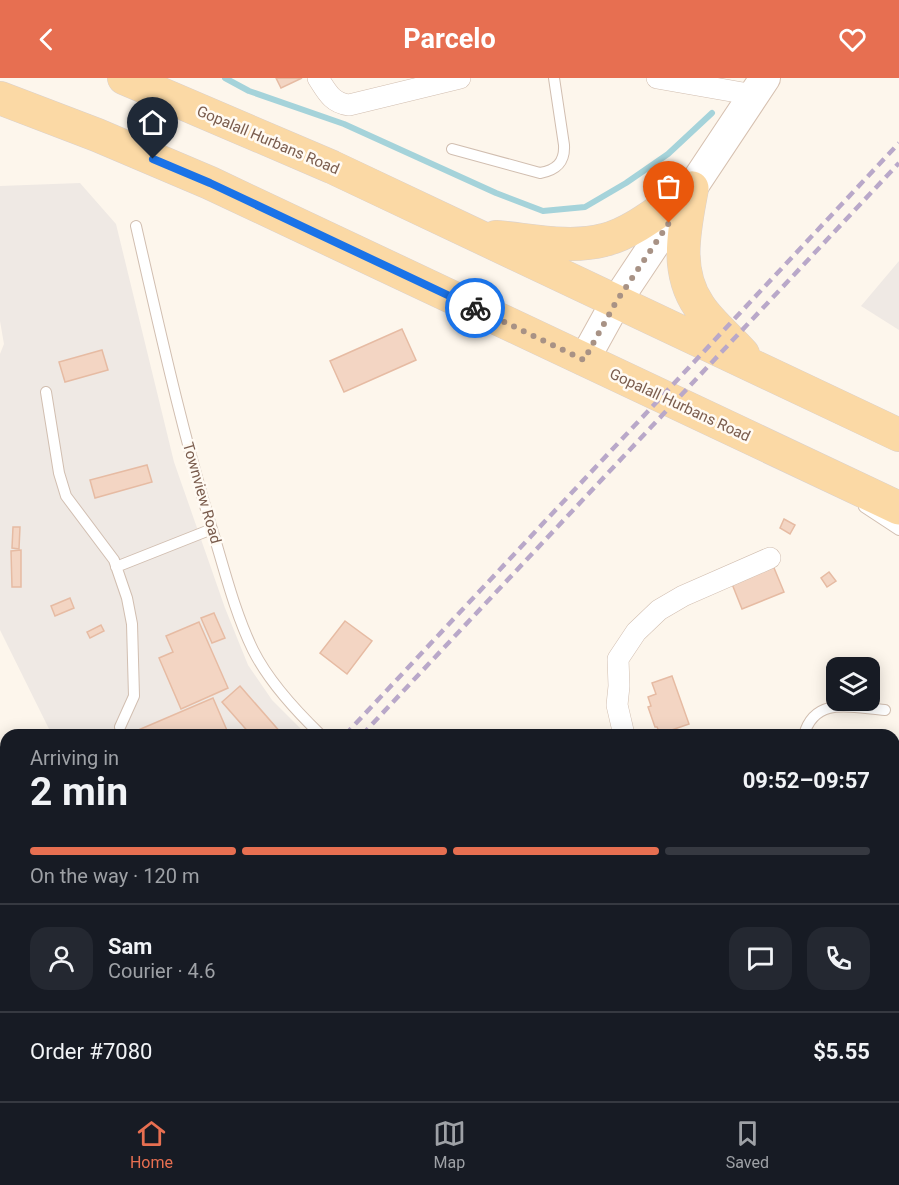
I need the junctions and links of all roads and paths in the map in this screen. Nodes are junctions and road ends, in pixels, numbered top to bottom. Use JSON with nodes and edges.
{"nodes":[{"id":1,"x":124,"y":78,"type":"edge"},
{"id":2,"x":318,"y":78,"type":"edge"},
{"id":3,"x":460,"y":78,"type":"edge"},
{"id":4,"x":554,"y":78,"type":"edge"},
{"id":5,"x":657,"y":78,"type":"edge"},
{"id":6,"x":760,"y":86,"type":"edge"},
{"id":7,"x":0,"y":98,"type":"edge"},
{"id":8,"x":452,"y":149,"type":"dead end"},
{"id":9,"x":692,"y":188,"type":"junction"},
{"id":10,"x":136,"y":226,"type":"dead end"},
{"id":11,"x":473,"y":234,"type":"junction"},
{"id":12,"x":616,"y":302,"type":"junction"},
{"id":13,"x":584,"y":360,"type":"junction"},
{"id":14,"x":754,"y":365,"type":"junction"},
{"id":15,"x":46,"y":392,"type":"dead end"},
{"id":16,"x":899,"y":435,"type":"edge"},
{"id":17,"x":823,"y":473,"type":"junction"},
{"id":18,"x":899,"y":508,"type":"edge"},
{"id":19,"x":212,"y":529,"type":"junction"},
{"id":20,"x":899,"y":530,"type":"edge"},
{"id":21,"x":770,"y":558,"type":"dead end"},
{"id":22,"x":117,"y":567,"type":"junction"},
{"id":23,"x":885,"y":710,"type":"dead end"},
{"id":24,"x":120,"y":727,"type":"dead end"},
{"id":25,"x":315,"y":729,"type":"edge"},
{"id":26,"x":623,"y":729,"type":"edge"},
{"id":27,"x":807,"y":729,"type":"edge"}],
"edges":[{"from":1,"to":11,"type":"main road","name":"Gopalall Hurbans Road"},
{"from":2,"to":3,"type":"street"},
{"from":4,"to":8,"type":"lane"},
{"from":5,"to":6,"type":"street"},
{"from":6,"to":9,"type":"main road"},
{"from":7,"to":13,"type":"main road","name":"Gopalall Hurbans Road"},
{"from":9,"to":11,"type":"main road"},
{"from":9,"to":12,"type":"main road"},
{"from":9,"to":14,"type":"main road"},
{"from":10,"to":19,"type":"lane","name":"Townview Road"},
{"from":11,"to":12,"type":"main road","name":"Gopalall Hurbans Road"},
{"from":12,"to":13,"type":"main road"},
{"from":12,"to":14,"type":"main road","name":"Gopalall Hurbans Road"},
{"from":13,"to":17,"type":"main road","name":"Gopalall Hurbans Road"},
{"from":14,"to":16,"type":"main road","name":"Gopalall Hurbans Road"},
{"from":15,"to":22,"type":"lane"},
{"from":17,"to":18,"type":"main road","name":"Gopalall Hurbans Road"},
{"from":17,"to":20,"type":"lane"},
{"from":19,"to":22,"type":"lane"},
{"from":19,"to":25,"type":"lane","name":"Townview Road"},
{"from":21,"to":26,"type":"street"},
{"from":22,"to":24,"type":"lane"},
{"from":23,"to":27,"type":"lane"}]}
